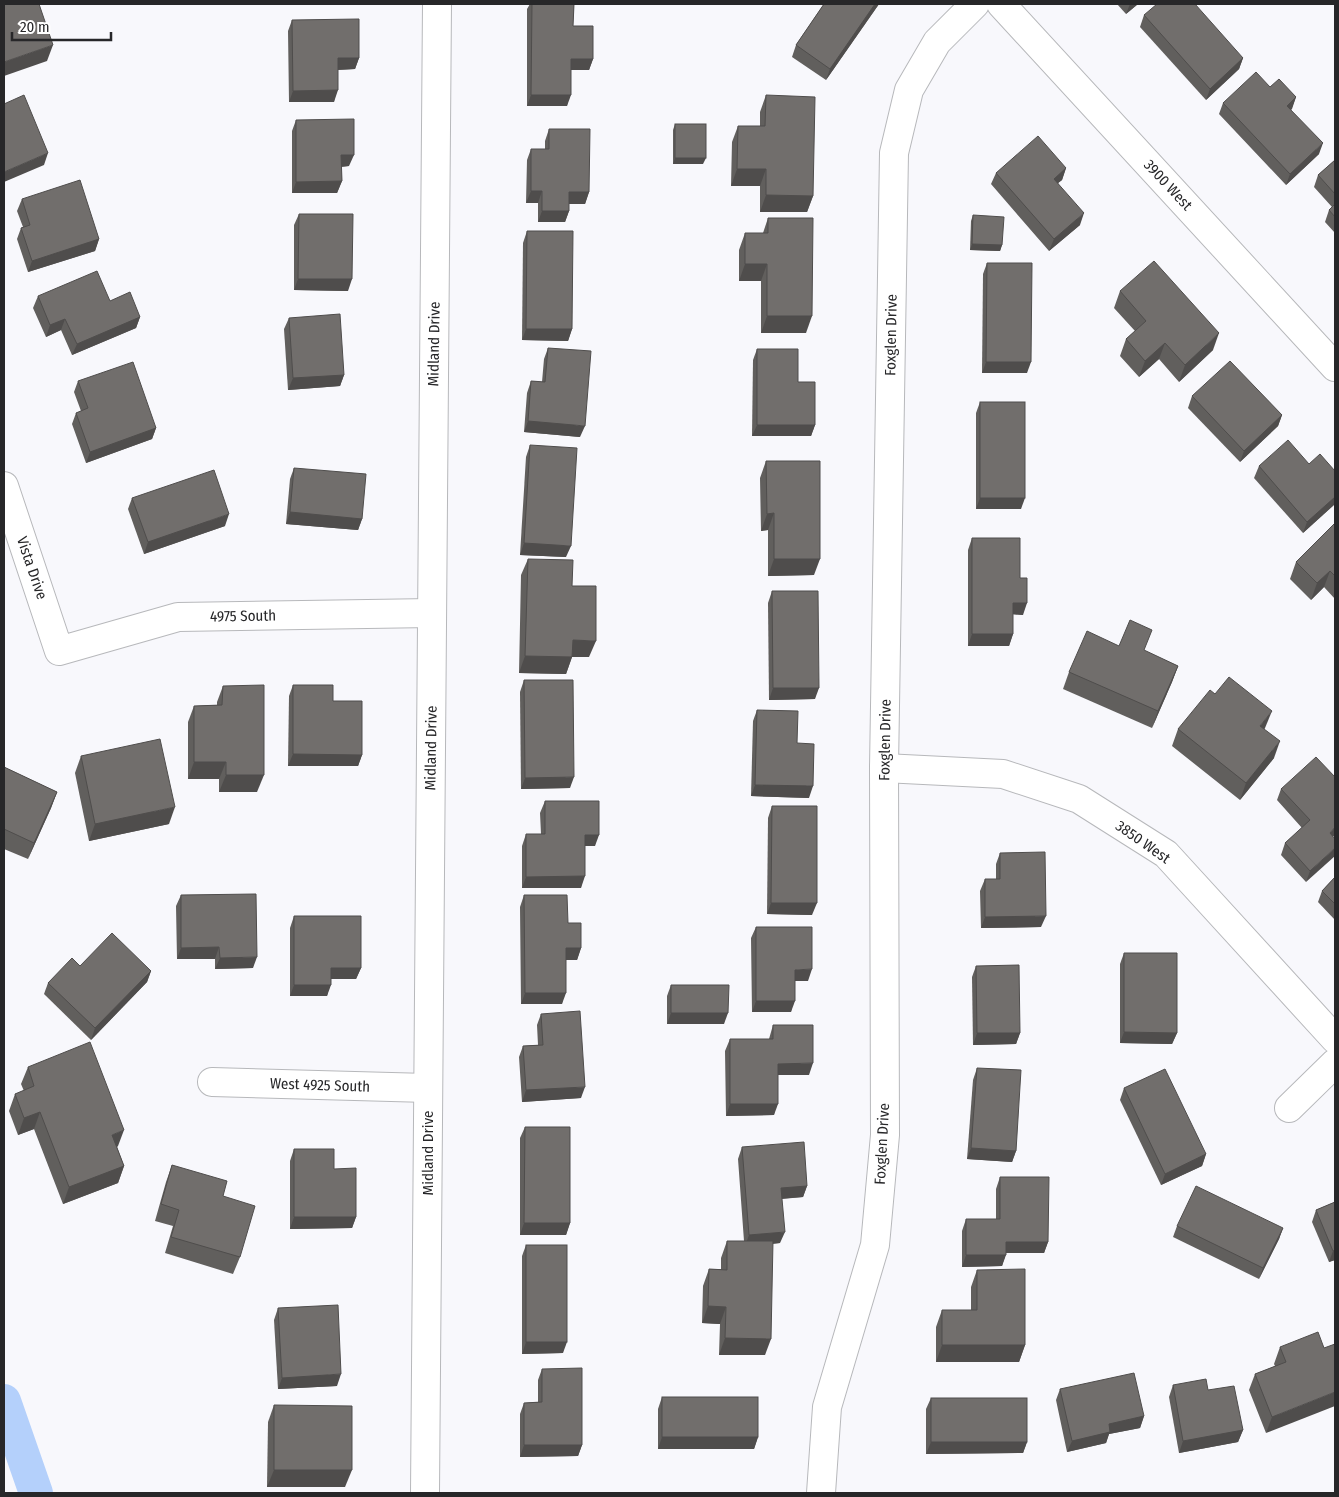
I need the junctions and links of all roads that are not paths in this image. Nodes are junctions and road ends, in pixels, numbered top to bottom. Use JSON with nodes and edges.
{"nodes":[{"id":1,"x":438,"y":4,"type":"edge"},
{"id":2,"x":976,"y":4,"type":"edge"},
{"id":3,"x":1001,"y":4,"type":"edge"},
{"id":4,"x":1335,"y":367,"type":"edge"},
{"id":5,"x":4,"y":486,"type":"edge"},
{"id":6,"x":432,"y":612,"type":"junction"},
{"id":7,"x":59,"y":651,"type":"joint"},
{"id":8,"x":884,"y":768,"type":"junction"},
{"id":9,"x":1335,"y":1039,"type":"edge"},
{"id":10,"x":1335,"y":1063,"type":"edge"},
{"id":11,"x":212,"y":1082,"type":"dead end"},
{"id":12,"x":428,"y":1088,"type":"junction"},
{"id":13,"x":1289,"y":1108,"type":"dead end"},
{"id":14,"x":426,"y":1493,"type":"edge"},
{"id":15,"x":821,"y":1493,"type":"edge"}],
"edges":[{"from":1,"to":6,"type":"street","name":"Midland Drive"},
{"from":2,"to":8,"type":"street","name":"Foxglen Drive"},
{"from":3,"to":4,"type":"street","name":"3900 West"},
{"from":5,"to":7,"type":"street","name":"Vista Drive"},
{"from":6,"to":7,"type":"street","name":"4975 South"},
{"from":6,"to":12,"type":"street","name":"Midland Drive"},
{"from":8,"to":9,"type":"street","name":"3850 West"},
{"from":8,"to":15,"type":"street","name":"Foxglen Drive"},
{"from":10,"to":13,"type":"street"},
{"from":11,"to":12,"type":"street","name":"West 4925 South"},
{"from":12,"to":14,"type":"street","name":"Midland Drive"}]}
